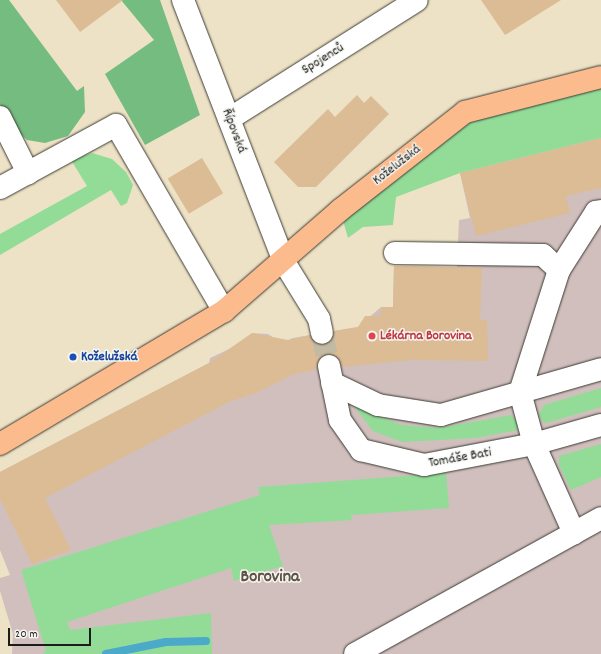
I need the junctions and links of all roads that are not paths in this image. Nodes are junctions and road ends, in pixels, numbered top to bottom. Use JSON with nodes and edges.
{"nodes":[{"id":1,"x":184,"y":0,"type":"edge"},
{"id":2,"x":417,"y":0,"type":"edge"},
{"id":3,"x":601,"y":77,"type":"edge"},
{"id":4,"x":0,"y":117,"type":"edge"},
{"id":5,"x":229,"y":119,"type":"junction"},
{"id":6,"x":28,"y":173,"type":"junction"},
{"id":7,"x":0,"y":188,"type":"edge"},
{"id":8,"x":601,"y":211,"type":"edge"},
{"id":9,"x":395,"y":253,"type":"dead end"},
{"id":10,"x":284,"y":262,"type":"junction"},
{"id":11,"x":559,"y":270,"type":"junction"},
{"id":12,"x":224,"y":311,"type":"junction"},
{"id":13,"x":322,"y":333,"type":"tunnel mouth"},
{"id":14,"x":601,"y":369,"type":"edge"},
{"id":15,"x":520,"y":392,"type":"junction"},
{"id":16,"x":601,"y":425,"type":"edge"},
{"id":17,"x":1,"y":441,"type":"edge"},
{"id":18,"x":534,"y":444,"type":"junction"},
{"id":19,"x":601,"y":518,"type":"edge"},
{"id":20,"x":574,"y":533,"type":"junction"},
{"id":21,"x":355,"y":654,"type":"edge"}],
"edges":[{"from":1,"to":5,"type":"street","name":"Řípovská"},
{"from":2,"to":5,"type":"street","name":"Spojenců"},
{"from":3,"to":10,"type":"main road","name":"Koželužská"},
{"from":4,"to":6,"type":"street"},
{"from":5,"to":10,"type":"street","name":"Řípovská"},
{"from":6,"to":7,"type":"street"},
{"from":6,"to":12,"type":"street"},
{"from":8,"to":11,"type":"street"},
{"from":9,"to":11,"type":"street"},
{"from":10,"to":12,"type":"main road","name":"Koželužská"},
{"from":10,"to":13,"type":"street"},
{"from":11,"to":15,"type":"street"},
{"from":12,"to":17,"type":"main road","name":"Koželužská"},
{"from":14,"to":15,"type":"street"},
{"from":15,"to":18,"type":"street"},
{"from":15,"to":18,"type":"street","name":"Tomáše Bati"},
{"from":16,"to":18,"type":"street","name":"Tomáše Bati"},
{"from":18,"to":20,"type":"street"},
{"from":19,"to":20,"type":"street"},
{"from":20,"to":21,"type":"street"}]}
